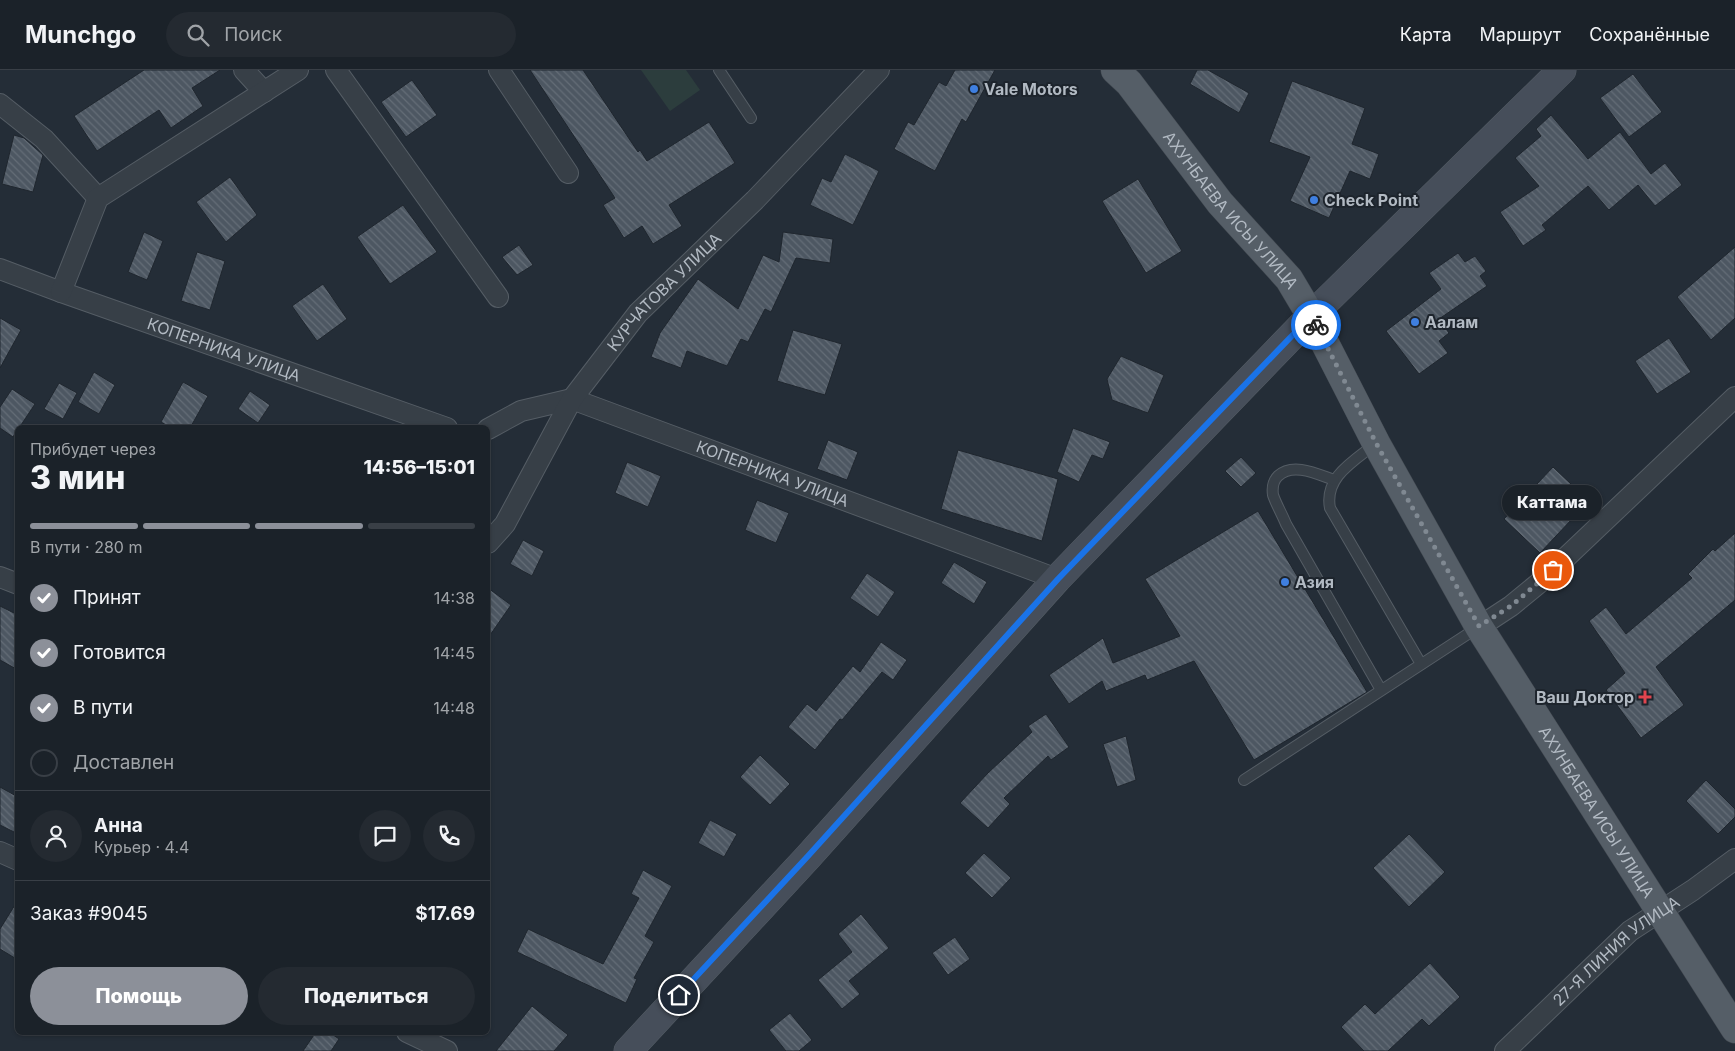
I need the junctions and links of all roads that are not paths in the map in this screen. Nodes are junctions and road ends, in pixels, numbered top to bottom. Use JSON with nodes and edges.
{"nodes":[{"id":1,"x":244,"y":70,"type":"edge"},
{"id":2,"x":298,"y":70,"type":"edge"},
{"id":3,"x":336,"y":70,"type":"edge"},
{"id":4,"x":499,"y":70,"type":"edge"},
{"id":5,"x":719,"y":70,"type":"edge"},
{"id":6,"x":879,"y":70,"type":"edge"},
{"id":7,"x":1115,"y":70,"type":"edge"},
{"id":8,"x":1562,"y":70,"type":"edge"},
{"id":9,"x":264,"y":92,"type":"junction"},
{"id":10,"x":0,"y":104,"type":"edge"},
{"id":11,"x":751,"y":118,"type":"dead end"},
{"id":12,"x":568,"y":173,"type":"dead end"},
{"id":13,"x":98,"y":198,"type":"junction"},
{"id":14,"x":0,"y":269,"type":"edge"},
{"id":15,"x":61,"y":292,"type":"junction"},
{"id":16,"x":498,"y":297,"type":"dead end"},
{"id":17,"x":1311,"y":316,"type":"junction"},
{"id":18,"x":1735,"y":397,"type":"edge"},
{"id":19,"x":572,"y":399,"type":"junction"},
{"id":20,"x":438,"y":425,"type":"edge"},
{"id":21,"x":490,"y":428,"type":"edge"},
{"id":22,"x":1376,"y":443,"type":"junction"},
{"id":23,"x":1334,"y":480,"type":"junction"},
{"id":24,"x":490,"y":541,"type":"edge"},
{"id":25,"x":0,"y":577,"type":"edge"},
{"id":26,"x":1058,"y":579,"type":"junction"},
{"id":27,"x":15,"y":583,"type":"edge"},
{"id":28,"x":1479,"y":626,"type":"junction"},
{"id":29,"x":1421,"y":664,"type":"junction"},
{"id":30,"x":1381,"y":690,"type":"junction"},
{"id":31,"x":1244,"y":780,"type":"dead end"},
{"id":32,"x":0,"y":852,"type":"edge"},
{"id":33,"x":15,"y":859,"type":"edge"},
{"id":34,"x":1735,"y":860,"type":"edge"},
{"id":35,"x":1660,"y":911,"type":"junction"},
{"id":36,"x":1735,"y":1029,"type":"edge"},
{"id":37,"x":413,"y":1035,"type":"edge"},
{"id":38,"x":447,"y":1051,"type":"edge"},
{"id":39,"x":628,"y":1051,"type":"edge"},
{"id":40,"x":1505,"y":1051,"type":"edge"}],
"edges":[{"from":1,"to":9,"type":"street"},
{"from":2,"to":9,"type":"street"},
{"from":3,"to":16,"type":"street"},
{"from":4,"to":12,"type":"street"},
{"from":5,"to":11,"type":"lane"},
{"from":6,"to":19,"type":"street","name":"КУРЧАТОВА УЛИЦА"},
{"from":7,"to":17,"type":"main road","name":"АХУНБАЕВА ИСЫ УЛИЦА"},
{"from":8,"to":17,"type":"main road"},
{"from":9,"to":13,"type":"street"},
{"from":10,"to":13,"type":"street"},
{"from":13,"to":15,"type":"street"},
{"from":14,"to":15,"type":"street","name":"КОПЕРНИКА УЛИЦА"},
{"from":15,"to":20,"type":"street","name":"КОПЕРНИКА УЛИЦА"},
{"from":17,"to":22,"type":"main road","name":"АХУНБАЕВА ИСЫ УЛИЦА"},
{"from":17,"to":26,"type":"main road"},
{"from":18,"to":28,"type":"street"},
{"from":19,"to":21,"type":"street"},
{"from":19,"to":24,"type":"street","name":"КУРЧАТОВА УЛИЦА"},
{"from":19,"to":26,"type":"street","name":"КОПЕРНИКА УЛИЦА"},
{"from":22,"to":23,"type":"lane"},
{"from":22,"to":28,"type":"main road","name":"АХУНБАЕВА ИСЫ УЛИЦА"},
{"from":23,"to":29,"type":"lane"},
{"from":23,"to":30,"type":"lane"},
{"from":25,"to":27,"type":"street"},
{"from":26,"to":39,"type":"main road"},
{"from":28,"to":29,"type":"lane"},
{"from":28,"to":35,"type":"main road","name":"АХУНБАЕВА ИСЫ УЛИЦА"},
{"from":29,"to":30,"type":"lane"},
{"from":30,"to":31,"type":"lane"},
{"from":32,"to":33,"type":"street"},
{"from":34,"to":35,"type":"street","name":"27-Я ЛИНИЯ УЛИЦА"},
{"from":35,"to":36,"type":"main road","name":"АХУНБАЕВА ИСЫ УЛИЦА"},
{"from":35,"to":40,"type":"street","name":"27-Я ЛИНИЯ УЛИЦА"},
{"from":37,"to":38,"type":"street"}]}
